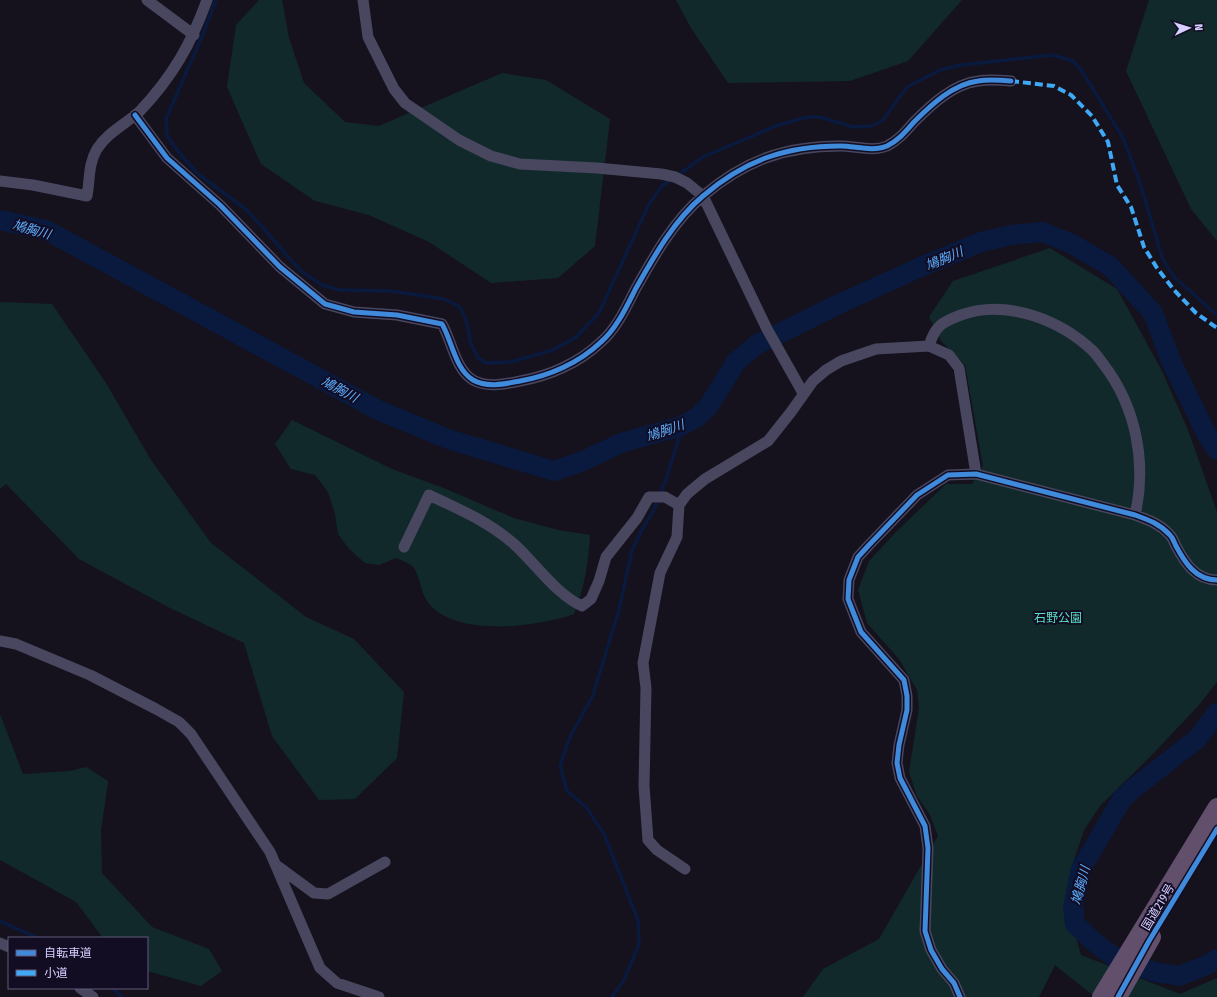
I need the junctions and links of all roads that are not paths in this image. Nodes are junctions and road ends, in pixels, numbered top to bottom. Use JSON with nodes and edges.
{"nodes":[{"id":1,"x":147,"y":0,"type":"edge"},
{"id":2,"x":207,"y":0,"type":"edge"},
{"id":3,"x":363,"y":0,"type":"edge"},
{"id":4,"x":194,"y":34,"type":"junction"},
{"id":5,"x":1011,"y":81,"type":"dead end"},
{"id":6,"x":135,"y":115,"type":"junction"},
{"id":7,"x":0,"y":180,"type":"edge"},
{"id":8,"x":703,"y":196,"type":"junction"},
{"id":9,"x":929,"y":346,"type":"junction"},
{"id":10,"x":803,"y":393,"type":"junction"},
{"id":11,"x":976,"y":474,"type":"junction"},
{"id":12,"x":680,"y":505,"type":"junction"},
{"id":13,"x":1135,"y":515,"type":"junction"},
{"id":14,"x":404,"y":547,"type":"dead end"},
{"id":15,"x":1217,"y":580,"type":"edge"},
{"id":16,"x":0,"y":641,"type":"edge"},
{"id":17,"x":1217,"y":807,"type":"edge"},
{"id":18,"x":1217,"y":829,"type":"edge"},
{"id":19,"x":385,"y":862,"type":"dead end"},
{"id":20,"x":275,"y":865,"type":"junction"},
{"id":21,"x":685,"y":870,"type":"dead end"},
{"id":22,"x":1144,"y":938,"type":"junction"},
{"id":23,"x":81,"y":989,"type":"edge"},
{"id":24,"x":1112,"y":993,"type":"edge"},
{"id":25,"x":93,"y":997,"type":"edge"},
{"id":26,"x":379,"y":997,"type":"edge"},
{"id":27,"x":960,"y":997,"type":"edge"}],
"edges":[{"from":1,"to":4,"type":"street"},
{"from":2,"to":4,"type":"street"},
{"from":3,"to":8,"type":"street"},
{"from":4,"to":6,"type":"street"},
{"from":5,"to":8,"type":"street"},
{"from":6,"to":7,"type":"street"},
{"from":6,"to":8,"type":"street"},
{"from":8,"to":10,"type":"street"},
{"from":9,"to":10,"type":"street"},
{"from":9,"to":11,"type":"street"},
{"from":9,"to":13,"type":"street"},
{"from":10,"to":12,"type":"street"},
{"from":11,"to":13,"type":"street"},
{"from":11,"to":27,"type":"street"},
{"from":12,"to":14,"type":"street"},
{"from":12,"to":21,"type":"street"},
{"from":13,"to":15,"type":"street"},
{"from":16,"to":20,"type":"street"},
{"from":17,"to":22,"type":"highway","name":"国道219号"},
{"from":18,"to":22,"type":"highway","name":"国道219号"},
{"from":19,"to":20,"type":"street"},
{"from":20,"to":26,"type":"street"},
{"from":22,"to":24,"type":"highway","name":"国道219号"},
{"from":23,"to":25,"type":"street"}]}
